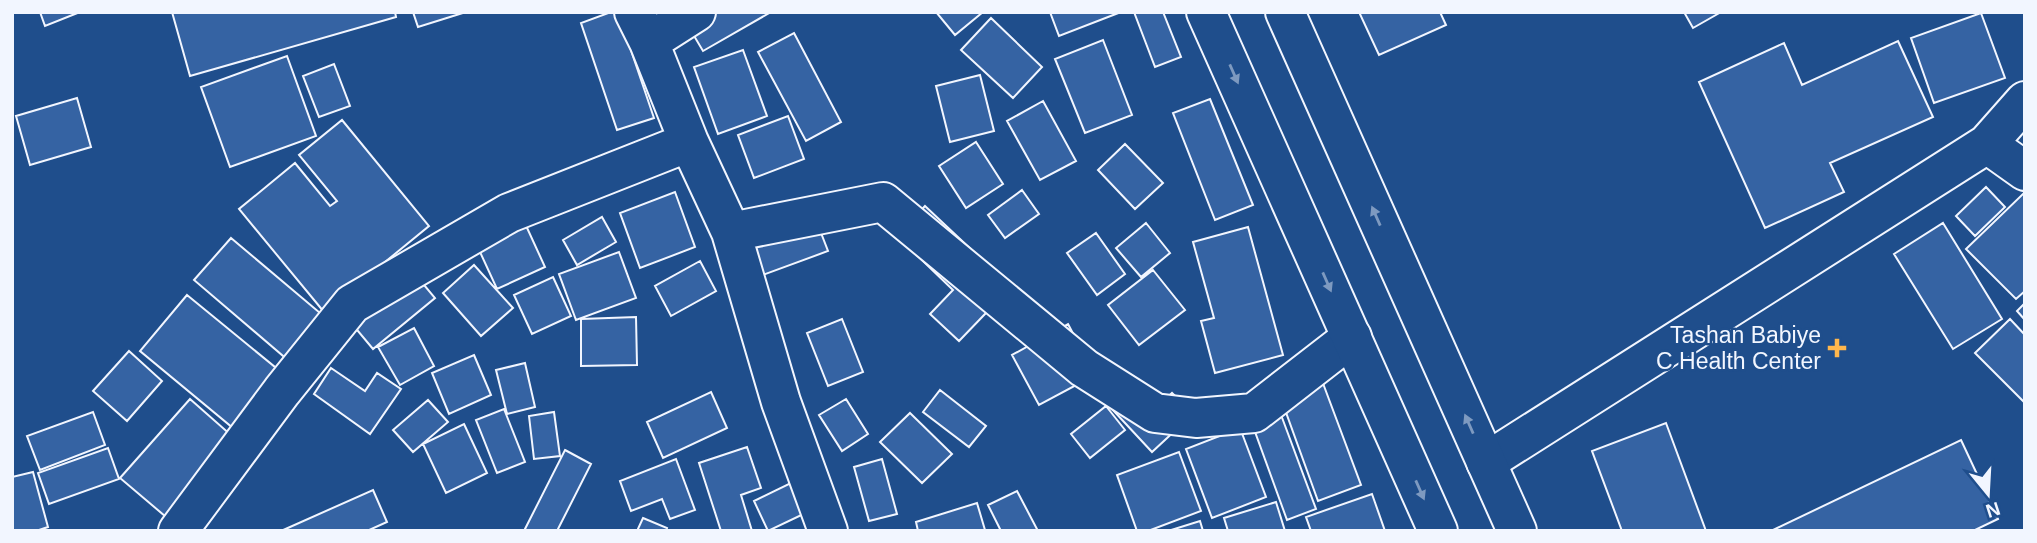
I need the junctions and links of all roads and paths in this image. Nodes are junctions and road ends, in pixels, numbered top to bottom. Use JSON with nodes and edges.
{"nodes":[{"id":1,"x":696,"y":12,"type":"edge"},
{"id":2,"x":1206,"y":12,"type":"edge"},
{"id":3,"x":1285,"y":12,"type":"edge"},
{"id":4,"x":642,"y":27,"type":"edge"},
{"id":5,"x":2025,"y":102,"type":"edge"},
{"id":6,"x":689,"y":142,"type":"junction"},
{"id":7,"x":1987,"y":144,"type":"junction"},
{"id":8,"x":2025,"y":171,"type":"edge"},
{"id":9,"x":731,"y":232,"type":"junction"},
{"id":10,"x":1352,"y":337,"type":"junction"},
{"id":11,"x":1486,"y":462,"type":"junction"},
{"id":12,"x":178,"y":531,"type":"edge"},
{"id":13,"x":828,"y":531,"type":"edge"},
{"id":14,"x":1438,"y":531,"type":"edge"},
{"id":15,"x":1517,"y":531,"type":"edge"}],
"edges":[{"from":1,"to":4,"type":"street"},
{"from":2,"to":10,"type":"street","one_way":true},
{"from":11,"to":3,"type":"street","one_way":true},
{"from":4,"to":6,"type":"street"},
{"from":5,"to":7,"type":"street"},
{"from":6,"to":9,"type":"street"},
{"from":6,"to":12,"type":"street"},
{"from":7,"to":8,"type":"street"},
{"from":7,"to":11,"type":"street"},
{"from":9,"to":10,"type":"street"},
{"from":9,"to":13,"type":"street"},
{"from":10,"to":14,"type":"street","one_way":true},
{"from":11,"to":15,"type":"street"}]}
